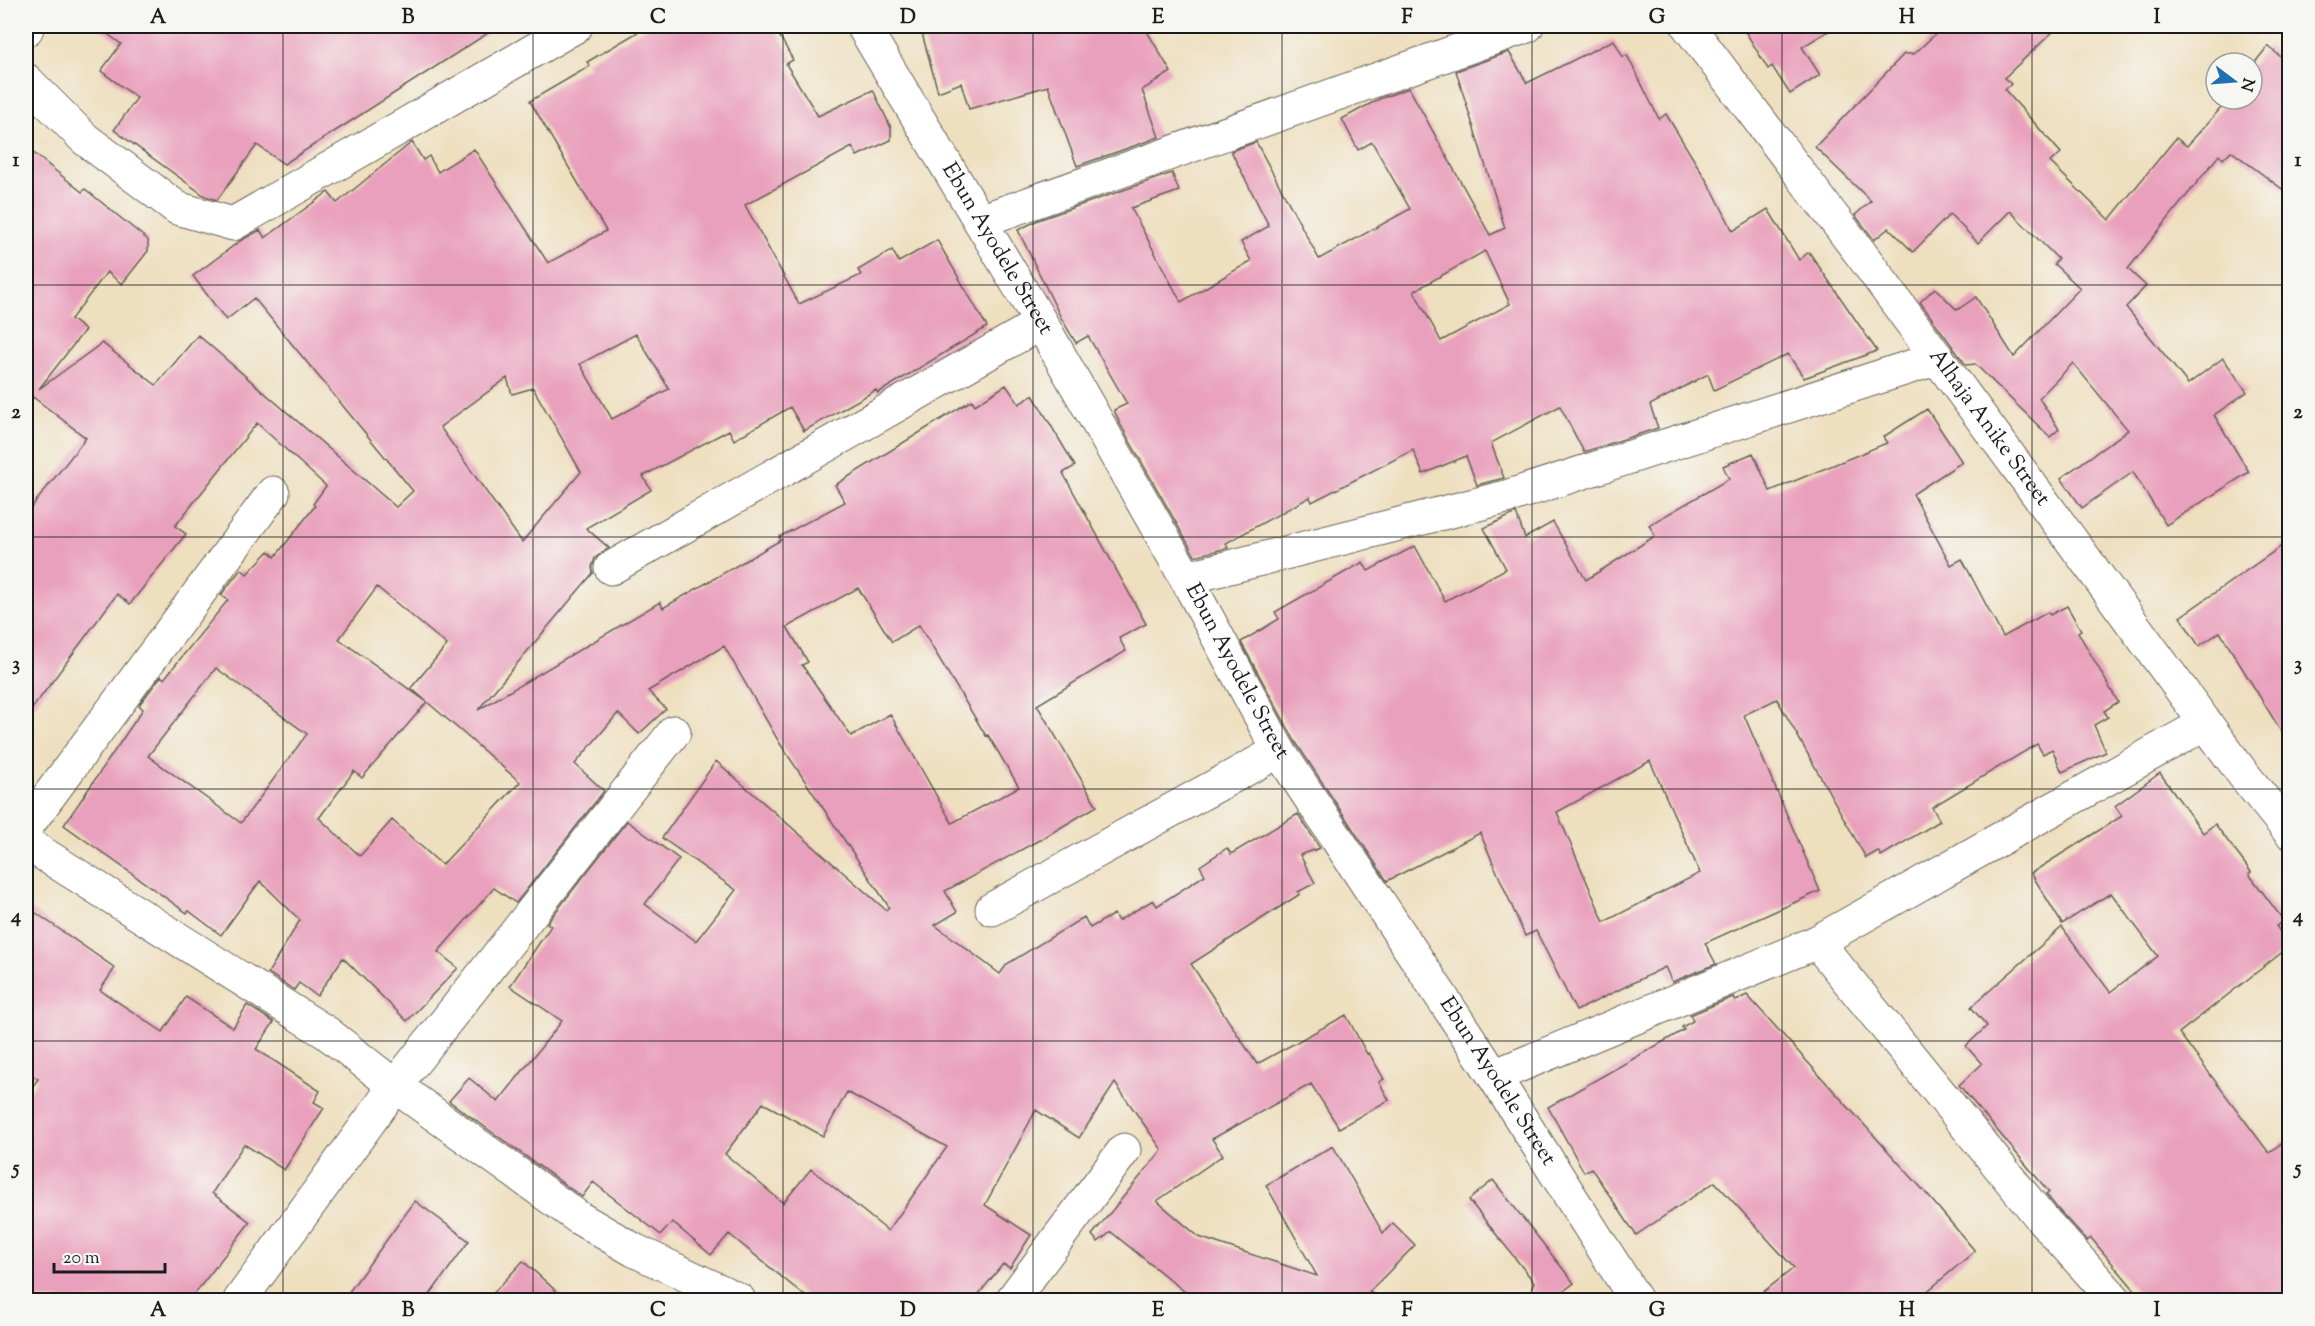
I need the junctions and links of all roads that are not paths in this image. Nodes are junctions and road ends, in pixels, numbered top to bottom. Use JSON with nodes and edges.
{"nodes":[{"id":1,"x":28,"y":26,"type":"edge"},
{"id":2,"x":576,"y":26,"type":"edge"},
{"id":3,"x":863,"y":26,"type":"edge"},
{"id":4,"x":1527,"y":26,"type":"edge"},
{"id":5,"x":1688,"y":26,"type":"edge"},
{"id":6,"x":26,"y":30,"type":"edge"},
{"id":7,"x":26,"y":80,"type":"edge"},
{"id":8,"x":980,"y":221,"type":"junction"},
{"id":9,"x":1041,"y":323,"type":"junction"},
{"id":10,"x":1938,"y":358,"type":"junction"},
{"id":11,"x":273,"y":493,"type":"dead end"},
{"id":12,"x":611,"y":568,"type":"dead end"},
{"id":13,"x":1186,"y":579,"type":"junction"},
{"id":14,"x":2206,"y":723,"type":"junction"},
{"id":15,"x":674,"y":732,"type":"dead end"},
{"id":16,"x":1279,"y":751,"type":"junction"},
{"id":17,"x":26,"y":827,"type":"edge"},
{"id":18,"x":2289,"y":832,"type":"edge"},
{"id":19,"x":26,"y":843,"type":"edge"},
{"id":20,"x":992,"y":909,"type":"dead end"},
{"id":21,"x":1817,"y":942,"type":"junction"},
{"id":22,"x":1494,"y":1076,"type":"junction"},
{"id":23,"x":395,"y":1086,"type":"junction"},
{"id":24,"x":1124,"y":1150,"type":"dead end"},
{"id":25,"x":240,"y":1300,"type":"edge"},
{"id":26,"x":739,"y":1300,"type":"edge"},
{"id":27,"x":1012,"y":1300,"type":"edge"},
{"id":28,"x":1636,"y":1300,"type":"edge"},
{"id":29,"x":2115,"y":1300,"type":"edge"}],
"edges":[{"from":1,"to":6,"type":"street"},
{"from":2,"to":7,"type":"street"},
{"from":3,"to":8,"type":"street","name":"Ebun Ayodele Street"},
{"from":4,"to":8,"type":"street"},
{"from":5,"to":10,"type":"street","name":"Alhaja Anike Street"},
{"from":8,"to":9,"type":"street","name":"Ebun Ayodele Street"},
{"from":9,"to":12,"type":"street"},
{"from":9,"to":13,"type":"street","name":"Ebun Ayodele Street"},
{"from":10,"to":13,"type":"street"},
{"from":10,"to":14,"type":"street","name":"Alhaja Anike Street"},
{"from":11,"to":17,"type":"street"},
{"from":13,"to":16,"type":"street","name":"Ebun Ayodele Street"},
{"from":14,"to":18,"type":"street","name":"Alhaja Anike Street"},
{"from":14,"to":21,"type":"street"},
{"from":15,"to":23,"type":"street"},
{"from":16,"to":20,"type":"street"},
{"from":16,"to":22,"type":"street","name":"Ebun Ayodele Street"},
{"from":19,"to":23,"type":"street"},
{"from":21,"to":22,"type":"street"},
{"from":21,"to":29,"type":"street"},
{"from":22,"to":28,"type":"street","name":"Ebun Ayodele Street"},
{"from":23,"to":25,"type":"street"},
{"from":23,"to":26,"type":"street"},
{"from":24,"to":27,"type":"street"}]}
